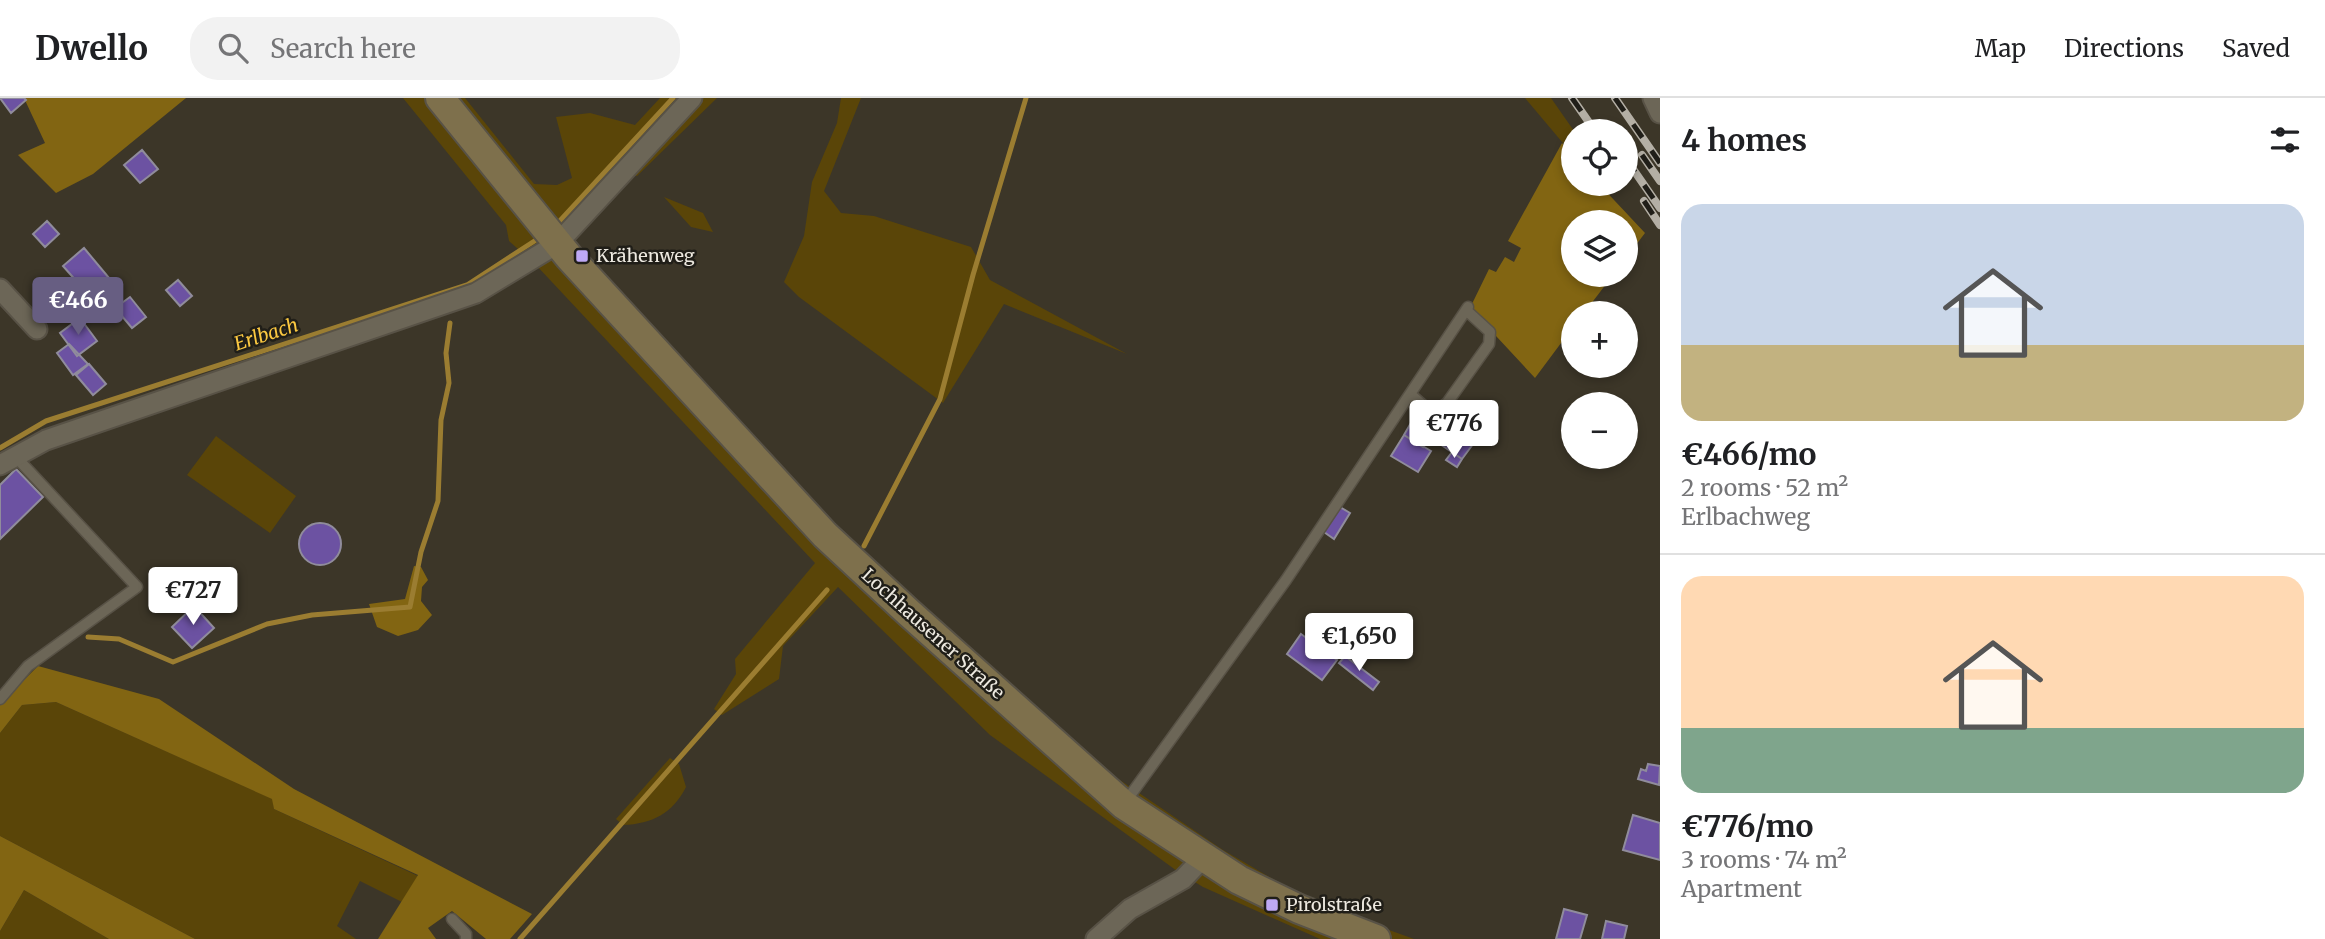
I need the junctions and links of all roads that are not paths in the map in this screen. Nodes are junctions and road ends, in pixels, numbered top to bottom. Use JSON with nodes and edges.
{"nodes":[{"id":1,"x":440,"y":98,"type":"edge"},
{"id":2,"x":692,"y":98,"type":"edge"},
{"id":3,"x":557,"y":244,"type":"junction"},
{"id":4,"x":0,"y":289,"type":"edge"},
{"id":5,"x":37,"y":329,"type":"dead end"},
{"id":6,"x":1410,"y":394,"type":"junction"},
{"id":7,"x":8,"y":461,"type":"edge"},
{"id":8,"x":0,"y":699,"type":"edge"},
{"id":9,"x":1124,"y":805,"type":"junction"},
{"id":10,"x":1202,"y":859,"type":"junction"},
{"id":11,"x":452,"y":919,"type":"dead end"},
{"id":12,"x":466,"y":939,"type":"edge"},
{"id":13,"x":1096,"y":939,"type":"edge"},
{"id":14,"x":1376,"y":939,"type":"edge"}],
"edges":[{"from":1,"to":3,"type":"main road","name":"Lochhausener Straße"},
{"from":2,"to":3,"type":"street"},
{"from":3,"to":7,"type":"street"},
{"from":3,"to":9,"type":"main road","name":"Lochhausener Straße"},
{"from":4,"to":5,"type":"street"},
{"from":6,"to":6,"type":"lane"},
{"from":6,"to":9,"type":"lane"},
{"from":7,"to":8,"type":"lane"},
{"from":9,"to":10,"type":"main road","name":"Lochhausener Straße"},
{"from":10,"to":13,"type":"street"},
{"from":10,"to":14,"type":"main road","name":"Lochhausener Straße"},
{"from":11,"to":12,"type":"lane"}]}
